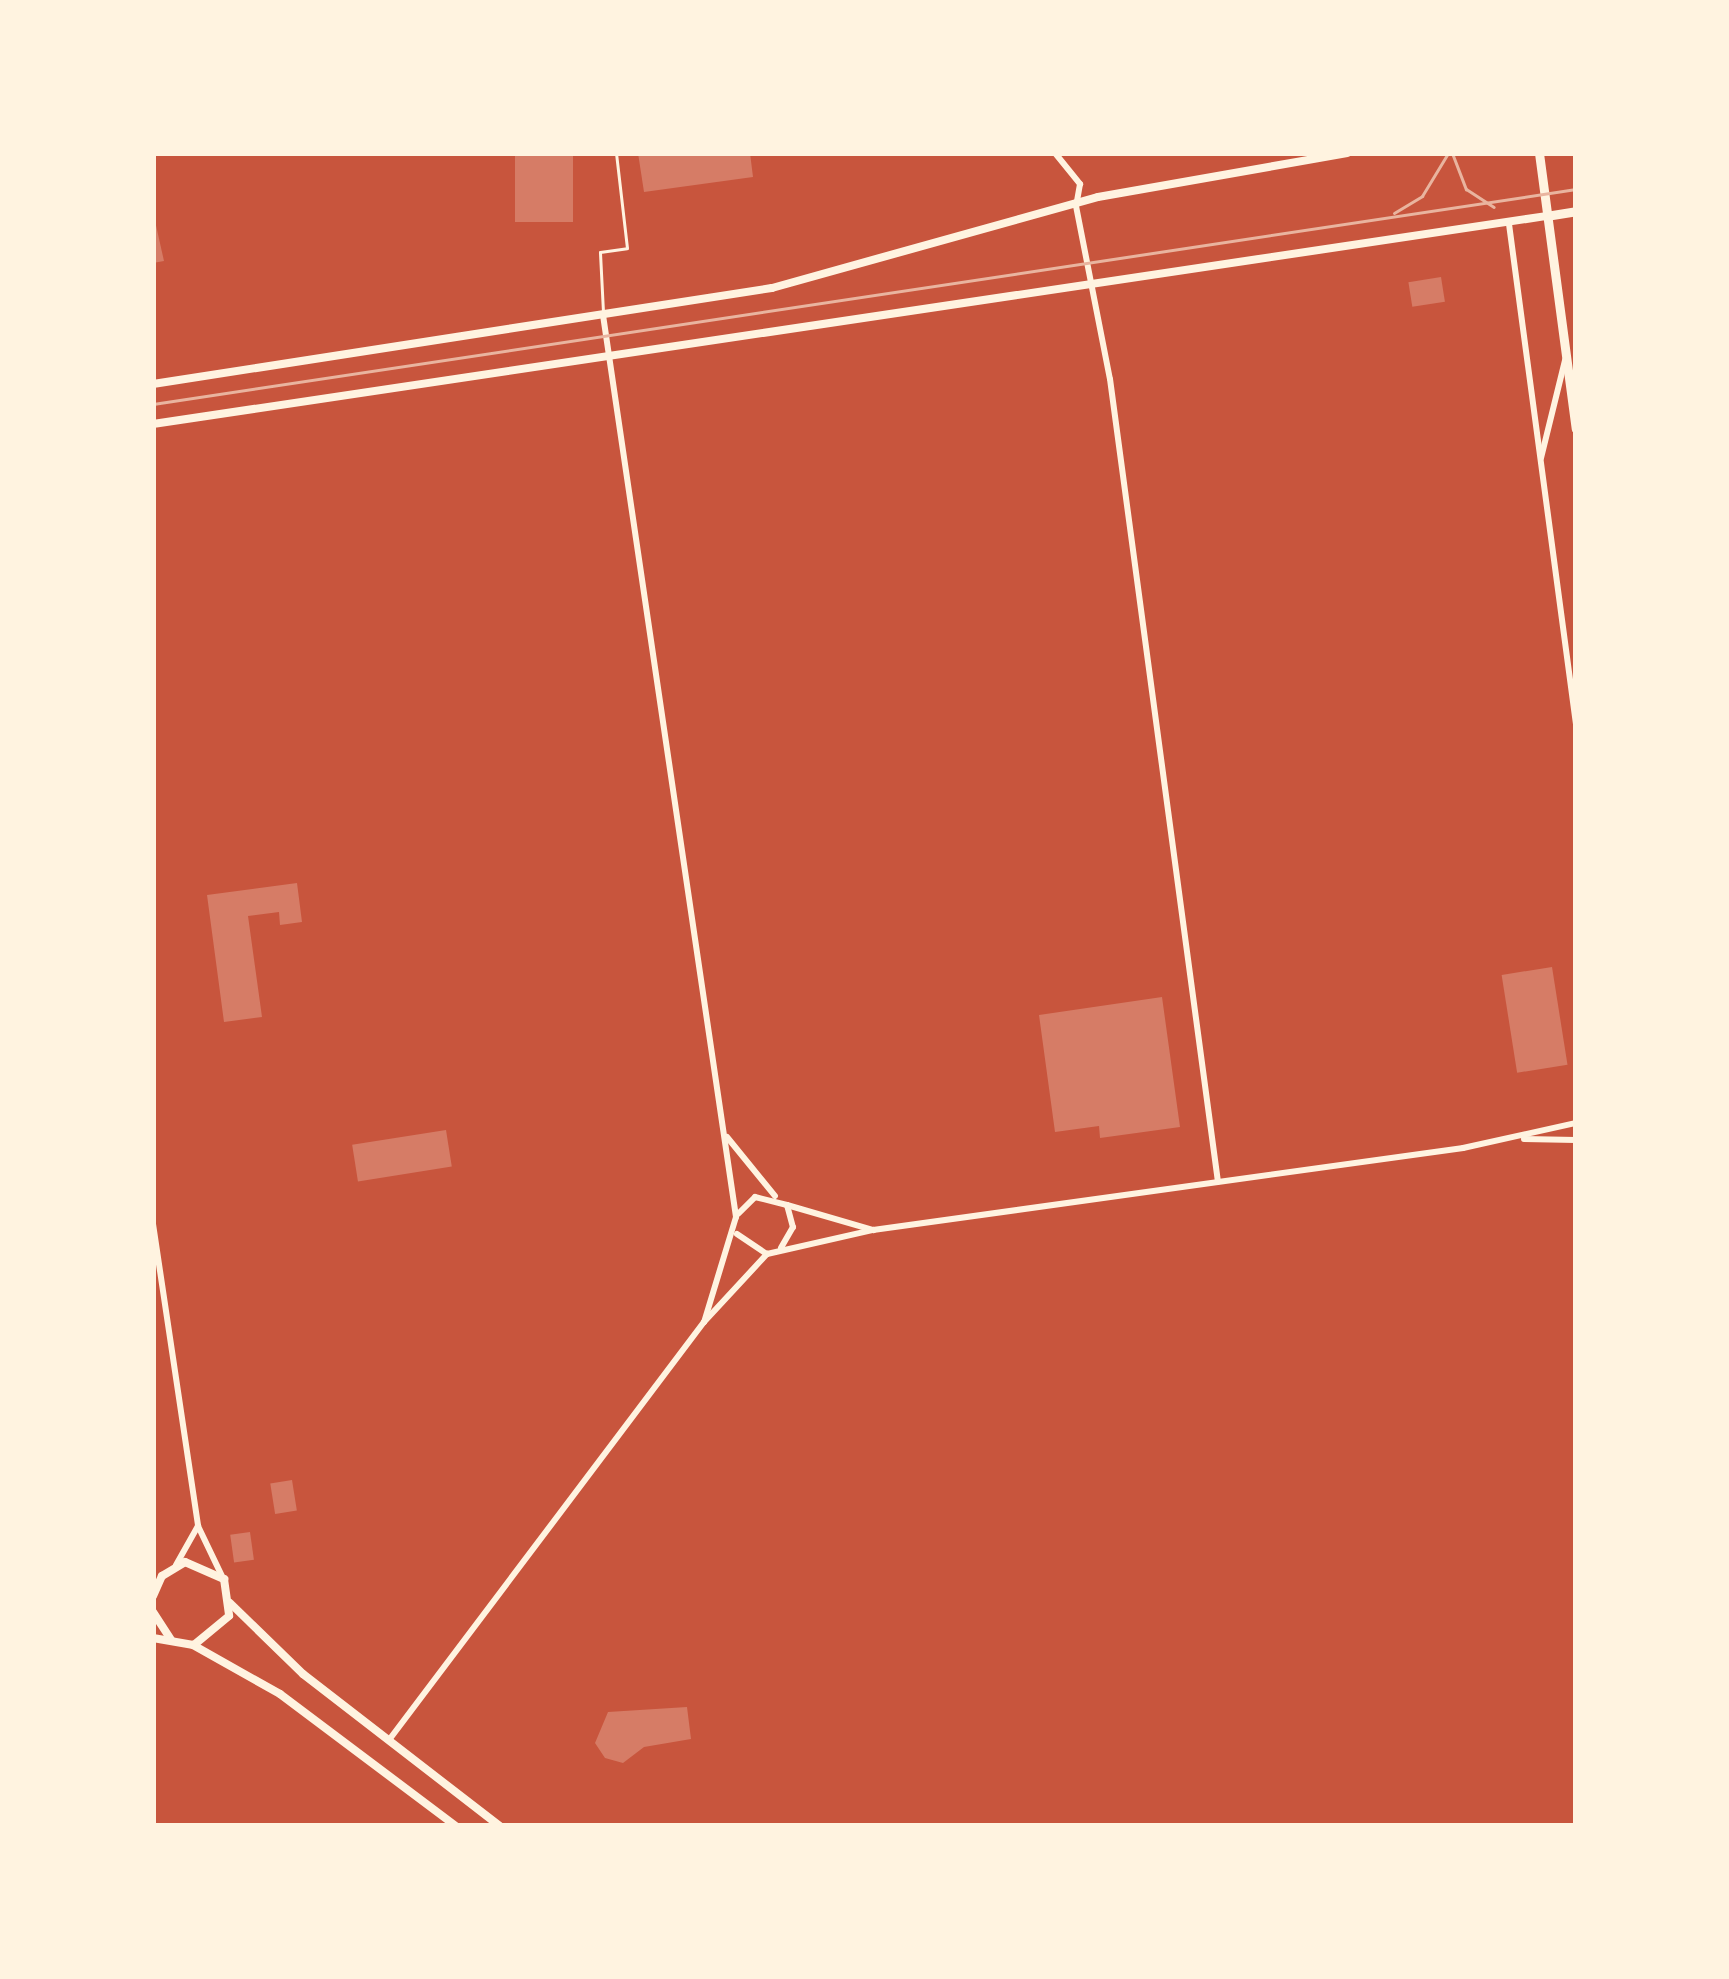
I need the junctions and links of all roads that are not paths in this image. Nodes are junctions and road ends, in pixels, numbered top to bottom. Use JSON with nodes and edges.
{"nodes":[{"id":1,"x":616,"y":153,"type":"edge"},
{"id":2,"x":1055,"y":153,"type":"edge"},
{"id":3,"x":1347,"y":153,"type":"edge"},
{"id":4,"x":1539,"y":153,"type":"edge"},
{"id":5,"x":1076,"y":206,"type":"junction"},
{"id":6,"x":1576,"y":212,"type":"edge"},
{"id":7,"x":1546,"y":216,"type":"junction"},
{"id":8,"x":1509,"y":224,"type":"junction"},
{"id":9,"x":1092,"y":284,"type":"junction"},
{"id":10,"x":603,"y":314,"type":"junction"},
{"id":11,"x":610,"y":357,"type":"junction"},
{"id":12,"x":1566,"y":357,"type":"junction"},
{"id":13,"x":153,"y":384,"type":"edge"},
{"id":14,"x":153,"y":424,"type":"edge"},
{"id":15,"x":1576,"y":429,"type":"edge"},
{"id":16,"x":1540,"y":462,"type":"junction"},
{"id":17,"x":1576,"y":724,"type":"edge"},
{"id":18,"x":1576,"y":1123,"type":"edge"},
{"id":19,"x":724,"y":1134,"type":"junction"},
{"id":20,"x":1520,"y":1139,"type":"junction"},
{"id":21,"x":1576,"y":1140,"type":"edge"},
{"id":22,"x":1218,"y":1182,"type":"junction"},
{"id":23,"x":777,"y":1199,"type":"junction"},
{"id":24,"x":787,"y":1205,"type":"junction"},
{"id":25,"x":736,"y":1216,"type":"junction"},
{"id":26,"x":153,"y":1223,"type":"edge"},
{"id":27,"x":873,"y":1230,"type":"junction"},
{"id":28,"x":735,"y":1231,"type":"junction"},
{"id":29,"x":778,"y":1250,"type":"junction"},
{"id":30,"x":766,"y":1254,"type":"junction"},
{"id":31,"x":704,"y":1322,"type":"junction"},
{"id":32,"x":198,"y":1526,"type":"junction"},
{"id":33,"x":176,"y":1565,"type":"junction"},
{"id":34,"x":158,"y":1577,"type":"edge"},
{"id":35,"x":224,"y":1579,"type":"junction"},
{"id":36,"x":153,"y":1596,"type":"edge"},
{"id":37,"x":230,"y":1603,"type":"junction"},
{"id":38,"x":153,"y":1612,"type":"edge"},
{"id":39,"x":153,"y":1638,"type":"edge"},
{"id":40,"x":171,"y":1640,"type":"junction"},
{"id":41,"x":194,"y":1645,"type":"junction"},
{"id":42,"x":389,"y":1739,"type":"junction"},
{"id":43,"x":456,"y":1826,"type":"edge"},
{"id":44,"x":500,"y":1826,"type":"edge"}],
"edges":[{"from":1,"to":10,"type":"lane"},
{"from":2,"to":5,"type":"street"},
{"from":3,"to":5,"type":"main road"},
{"from":4,"to":7,"type":"main road"},
{"from":5,"to":9,"type":"street"},
{"from":5,"to":10,"type":"main road"},
{"from":6,"to":7,"type":"main road"},
{"from":7,"to":8,"type":"main road"},
{"from":7,"to":12,"type":"main road"},
{"from":8,"to":9,"type":"main road"},
{"from":8,"to":16,"type":"street"},
{"from":9,"to":11,"type":"main road"},
{"from":9,"to":22,"type":"street"},
{"from":10,"to":11,"type":"street"},
{"from":10,"to":13,"type":"main road"},
{"from":11,"to":14,"type":"main road"},
{"from":11,"to":19,"type":"street"},
{"from":12,"to":15,"type":"main road"},
{"from":12,"to":16,"type":"street"},
{"from":16,"to":17,"type":"street"},
{"from":18,"to":20,"type":"street"},
{"from":19,"to":23,"type":"street"},
{"from":19,"to":25,"type":"street"},
{"from":20,"to":21,"type":"street"},
{"from":20,"to":22,"type":"street"},
{"from":22,"to":27,"type":"street"},
{"from":23,"to":24,"type":"street"},
{"from":23,"to":25,"type":"street"},
{"from":24,"to":27,"type":"street"},
{"from":24,"to":29,"type":"street"},
{"from":25,"to":28,"type":"street"},
{"from":26,"to":32,"type":"street"},
{"from":27,"to":29,"type":"street"},
{"from":28,"to":30,"type":"street"},
{"from":28,"to":31,"type":"street"},
{"from":29,"to":30,"type":"street"},
{"from":30,"to":31,"type":"street"},
{"from":31,"to":42,"type":"street"},
{"from":32,"to":33,"type":"street"},
{"from":32,"to":35,"type":"street"},
{"from":33,"to":34,"type":"main road"},
{"from":33,"to":35,"type":"main road"},
{"from":34,"to":36,"type":"main road"},
{"from":35,"to":37,"type":"main road"},
{"from":37,"to":41,"type":"main road"},
{"from":37,"to":42,"type":"main road"},
{"from":38,"to":40,"type":"main road"},
{"from":39,"to":40,"type":"main road"},
{"from":40,"to":41,"type":"main road"},
{"from":41,"to":43,"type":"main road"},
{"from":42,"to":44,"type":"main road"}]}
